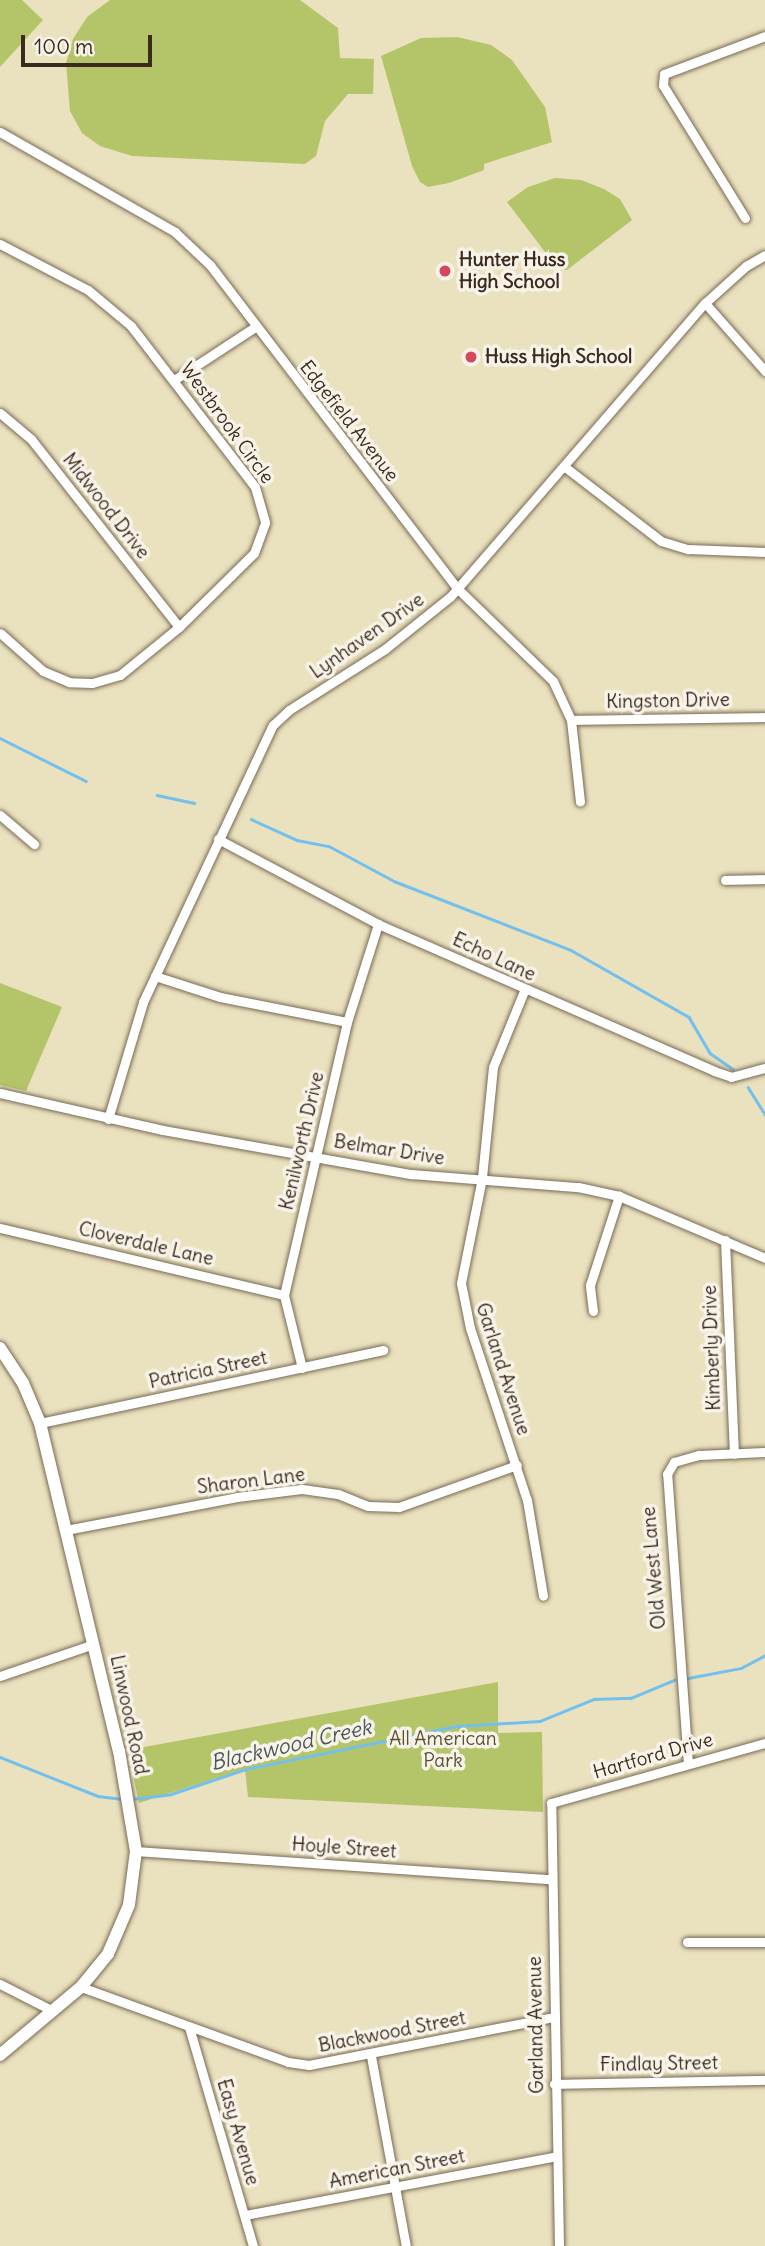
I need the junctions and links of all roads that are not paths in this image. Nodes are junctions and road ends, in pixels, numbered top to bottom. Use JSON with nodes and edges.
{"nodes":[{"id":1,"x":765,"y":36,"type":"edge"},
{"id":2,"x":0,"y":132,"type":"edge"},
{"id":3,"x":745,"y":218,"type":"dead end"},
{"id":4,"x":0,"y":244,"type":"edge"},
{"id":5,"x":765,"y":255,"type":"edge"},
{"id":6,"x":705,"y":303,"type":"junction"},
{"id":7,"x":255,"y":327,"type":"junction"},
{"id":8,"x":765,"y":370,"type":"edge"},
{"id":9,"x":174,"y":380,"type":"junction"},
{"id":10,"x":0,"y":412,"type":"edge"},
{"id":11,"x":565,"y":467,"type":"junction"},
{"id":12,"x":765,"y":552,"type":"edge"},
{"id":13,"x":458,"y":589,"type":"junction"},
{"id":14,"x":179,"y":627,"type":"junction"},
{"id":15,"x":0,"y":633,"type":"edge"},
{"id":16,"x":765,"y":717,"type":"edge"},
{"id":17,"x":571,"y":720,"type":"junction"},
{"id":18,"x":580,"y":802,"type":"dead end"},
{"id":19,"x":0,"y":815,"type":"edge"},
{"id":20,"x":218,"y":839,"type":"junction"},
{"id":21,"x":34,"y":844,"type":"dead end"},
{"id":22,"x":765,"y":879,"type":"edge"},
{"id":23,"x":725,"y":880,"type":"dead end"},
{"id":24,"x":378,"y":923,"type":"junction"},
{"id":25,"x":155,"y":976,"type":"junction"},
{"id":26,"x":524,"y":991,"type":"junction"},
{"id":27,"x":347,"y":1022,"type":"junction"},
{"id":28,"x":765,"y":1068,"type":"edge"},
{"id":29,"x":0,"y":1093,"type":"edge"},
{"id":30,"x":108,"y":1119,"type":"junction"},
{"id":31,"x":317,"y":1156,"type":"junction"},
{"id":32,"x":482,"y":1178,"type":"junction"},
{"id":33,"x":619,"y":1196,"type":"junction"},
{"id":34,"x":0,"y":1228,"type":"edge"},
{"id":35,"x":725,"y":1240,"type":"junction"},
{"id":36,"x":765,"y":1258,"type":"edge"},
{"id":37,"x":284,"y":1295,"type":"junction"},
{"id":38,"x":593,"y":1311,"type":"dead end"},
{"id":39,"x":0,"y":1348,"type":"edge"},
{"id":40,"x":383,"y":1350,"type":"dead end"},
{"id":41,"x":302,"y":1368,"type":"junction"},
{"id":42,"x":40,"y":1423,"type":"junction"},
{"id":43,"x":765,"y":1452,"type":"edge"},
{"id":44,"x":734,"y":1454,"type":"junction"},
{"id":45,"x":517,"y":1465,"type":"junction"},
{"id":46,"x":66,"y":1530,"type":"junction"},
{"id":47,"x":543,"y":1596,"type":"dead end"},
{"id":48,"x":94,"y":1644,"type":"junction"},
{"id":49,"x":0,"y":1676,"type":"edge"},
{"id":50,"x":765,"y":1742,"type":"edge"},
{"id":51,"x":688,"y":1764,"type":"junction"},
{"id":52,"x":551,"y":1803,"type":"joint"},
{"id":53,"x":136,"y":1851,"type":"junction"},
{"id":54,"x":549,"y":1879,"type":"junction"},
{"id":55,"x":687,"y":1942,"type":"dead end"},
{"id":56,"x":765,"y":1942,"type":"edge"},
{"id":57,"x":0,"y":1984,"type":"edge"},
{"id":58,"x":81,"y":1987,"type":"junction"},
{"id":59,"x":52,"y":2011,"type":"junction"},
{"id":60,"x":554,"y":2017,"type":"junction"},
{"id":61,"x":189,"y":2027,"type":"junction"},
{"id":62,"x":0,"y":2055,"type":"edge"},
{"id":63,"x":371,"y":2056,"type":"junction"},
{"id":64,"x":765,"y":2080,"type":"edge"},
{"id":65,"x":554,"y":2084,"type":"junction"},
{"id":66,"x":556,"y":2156,"type":"junction"},
{"id":67,"x":394,"y":2188,"type":"junction"},
{"id":68,"x":244,"y":2215,"type":"junction"},
{"id":69,"x":253,"y":2246,"type":"edge"},
{"id":70,"x":406,"y":2246,"type":"edge"},
{"id":71,"x":559,"y":2246,"type":"edge"}],
"edges":[{"from":1,"to":3,"type":"street"},
{"from":2,"to":7,"type":"street","name":"Edgefield Avenue"},
{"from":4,"to":9,"type":"street","name":"Westbrook Circle"},
{"from":5,"to":6,"type":"street","name":"Lynhaven Drive"},
{"from":6,"to":8,"type":"street"},
{"from":6,"to":11,"type":"street","name":"Lynhaven Drive"},
{"from":7,"to":9,"type":"street"},
{"from":7,"to":13,"type":"street","name":"Edgefield Avenue"},
{"from":9,"to":14,"type":"street","name":"Westbrook Circle"},
{"from":10,"to":14,"type":"street","name":"Midwood Drive"},
{"from":11,"to":12,"type":"street"},
{"from":11,"to":13,"type":"street","name":"Lynhaven Drive"},
{"from":13,"to":17,"type":"street","name":"Edgefield Avenue"},
{"from":13,"to":20,"type":"street","name":"Lynhaven Drive"},
{"from":14,"to":15,"type":"street","name":"Westbrook Circle"},
{"from":16,"to":17,"type":"street","name":"Kingston Drive"},
{"from":17,"to":18,"type":"street","name":"Edgefield Avenue"},
{"from":19,"to":21,"type":"street"},
{"from":20,"to":24,"type":"street","name":"Echo Lane"},
{"from":20,"to":25,"type":"street","name":"Lynhaven Drive"},
{"from":22,"to":23,"type":"street"},
{"from":24,"to":26,"type":"street","name":"Echo Lane"},
{"from":24,"to":27,"type":"street","name":"Kenilworth Drive"},
{"from":25,"to":27,"type":"street"},
{"from":25,"to":30,"type":"street","name":"Lynhaven Drive"},
{"from":26,"to":28,"type":"street","name":"Echo Lane"},
{"from":26,"to":32,"type":"street","name":"Garland Avenue"},
{"from":27,"to":31,"type":"street","name":"Kenilworth Drive"},
{"from":29,"to":30,"type":"street","name":"Belmar Drive"},
{"from":30,"to":31,"type":"street","name":"Belmar Drive"},
{"from":31,"to":32,"type":"street","name":"Belmar Drive"},
{"from":31,"to":37,"type":"street","name":"Kenilworth Drive"},
{"from":32,"to":33,"type":"street","name":"Belmar Drive"},
{"from":32,"to":45,"type":"street","name":"Garland Avenue"},
{"from":33,"to":35,"type":"street","name":"Belmar Drive"},
{"from":33,"to":38,"type":"street"},
{"from":34,"to":37,"type":"street","name":"Cloverdale Lane"},
{"from":35,"to":36,"type":"street","name":"Belmar Drive"},
{"from":35,"to":44,"type":"street","name":"Kimberly Drive"},
{"from":37,"to":41,"type":"street","name":"Kenilworth Drive"},
{"from":39,"to":42,"type":"main road","name":"Linwood Road"},
{"from":40,"to":41,"type":"street","name":"Patricia Street"},
{"from":41,"to":42,"type":"street","name":"Patricia Street"},
{"from":42,"to":46,"type":"main road","name":"Linwood Road"},
{"from":43,"to":44,"type":"street","name":"Old West Lane"},
{"from":44,"to":51,"type":"street","name":"Old West Lane"},
{"from":45,"to":46,"type":"street","name":"Sharon Lane"},
{"from":45,"to":47,"type":"street","name":"Garland Avenue"},
{"from":46,"to":48,"type":"main road","name":"Linwood Road"},
{"from":48,"to":49,"type":"street"},
{"from":48,"to":53,"type":"main road","name":"Linwood Road"},
{"from":50,"to":51,"type":"street","name":"Hartford Drive"},
{"from":51,"to":52,"type":"street","name":"Hartford Drive"},
{"from":52,"to":54,"type":"street","name":"Garland Avenue"},
{"from":53,"to":54,"type":"street","name":"Hoyle Street"},
{"from":53,"to":58,"type":"main road","name":"Linwood Road"},
{"from":54,"to":60,"type":"street","name":"Garland Avenue"},
{"from":55,"to":56,"type":"street"},
{"from":57,"to":59,"type":"street"},
{"from":58,"to":59,"type":"main road","name":"Linwood Road"},
{"from":58,"to":61,"type":"street","name":"Blackwood Street"},
{"from":59,"to":62,"type":"main road","name":"Linwood Road"},
{"from":60,"to":63,"type":"street","name":"Blackwood Street"},
{"from":60,"to":65,"type":"street","name":"Garland Avenue"},
{"from":61,"to":63,"type":"street","name":"Blackwood Street"},
{"from":61,"to":68,"type":"street","name":"Easy Avenue"},
{"from":63,"to":67,"type":"street"},
{"from":64,"to":65,"type":"street","name":"Findlay Street"},
{"from":65,"to":66,"type":"street","name":"Garland Avenue"},
{"from":66,"to":67,"type":"street","name":"American Street"},
{"from":66,"to":71,"type":"street","name":"Garland Avenue"},
{"from":67,"to":68,"type":"street","name":"American Street"},
{"from":67,"to":70,"type":"street"},
{"from":68,"to":69,"type":"street","name":"Easy Avenue"}]}
